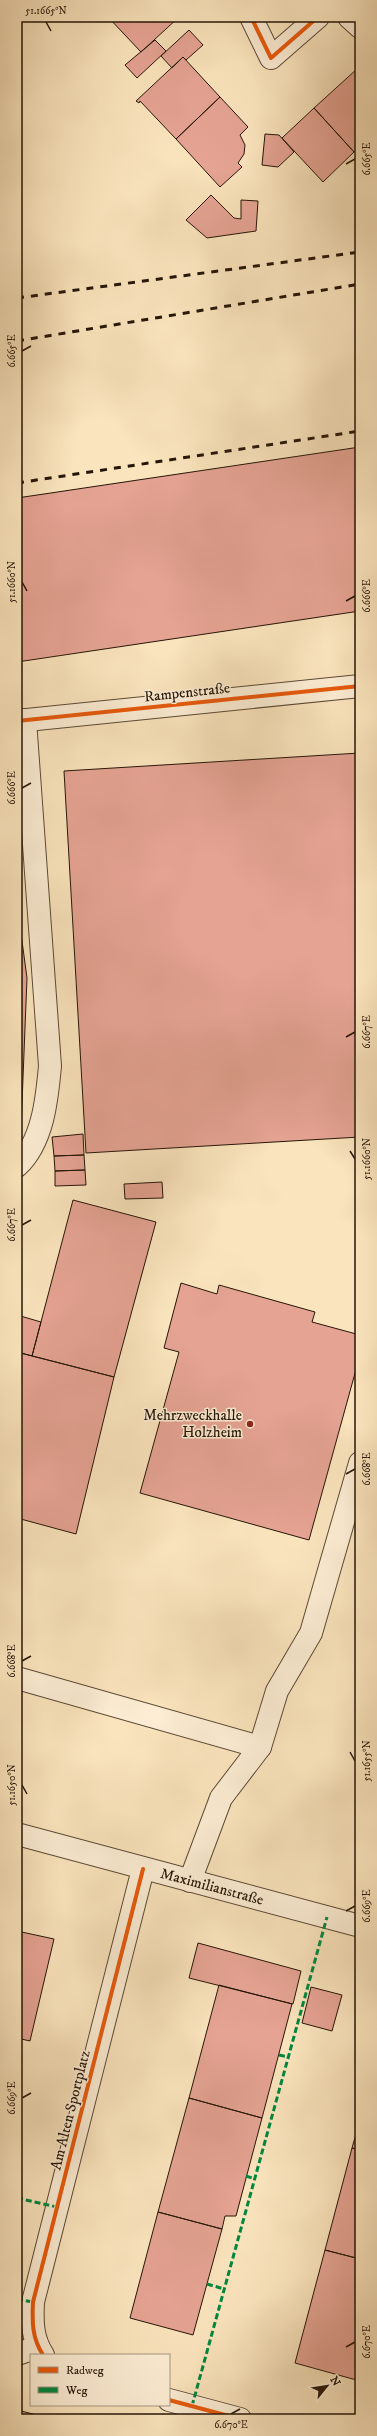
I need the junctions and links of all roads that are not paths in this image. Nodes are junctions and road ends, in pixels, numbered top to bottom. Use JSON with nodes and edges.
{"nodes":[{"id":1,"x":251,"y":17,"type":"edge"},
{"id":2,"x":318,"y":17,"type":"edge"},
{"id":3,"x":349,"y":17,"type":"edge"},
{"id":4,"x":360,"y":27,"type":"edge"},
{"id":5,"x":360,"y":686,"type":"edge"},
{"id":6,"x":21,"y":721,"type":"edge"},
{"id":7,"x":17,"y":1166,"type":"edge"},
{"id":8,"x":360,"y":1463,"type":"edge"},
{"id":9,"x":17,"y":1678,"type":"edge"},
{"id":10,"x":260,"y":1747,"type":"junction"},
{"id":11,"x":17,"y":1834,"type":"edge"},
{"id":12,"x":143,"y":1869,"type":"junction"},
{"id":13,"x":190,"y":1881,"type":"junction"},
{"id":14,"x":360,"y":1926,"type":"edge"},
{"id":15,"x":41,"y":2351,"type":"edge"},
{"id":16,"x":17,"y":2354,"type":"edge"},
{"id":17,"x":170,"y":2400,"type":"edge"},
{"id":18,"x":240,"y":2419,"type":"edge"}],
"edges":[{"from":1,"to":2,"type":"street"},
{"from":3,"to":4,"type":"street"},
{"from":5,"to":6,"type":"street","name":"Rampenstraße"},
{"from":6,"to":7,"type":"street"},
{"from":8,"to":10,"type":"street"},
{"from":9,"to":10,"type":"street"},
{"from":10,"to":13,"type":"street"},
{"from":11,"to":12,"type":"street","name":"Maximilianstraße"},
{"from":12,"to":13,"type":"street","name":"Maximilianstraße"},
{"from":12,"to":15,"type":"street","name":"Am Alten Sportplatz"},
{"from":13,"to":14,"type":"street","name":"Maximilianstraße"},
{"from":15,"to":16,"type":"street"},
{"from":17,"to":18,"type":"street"}]}
